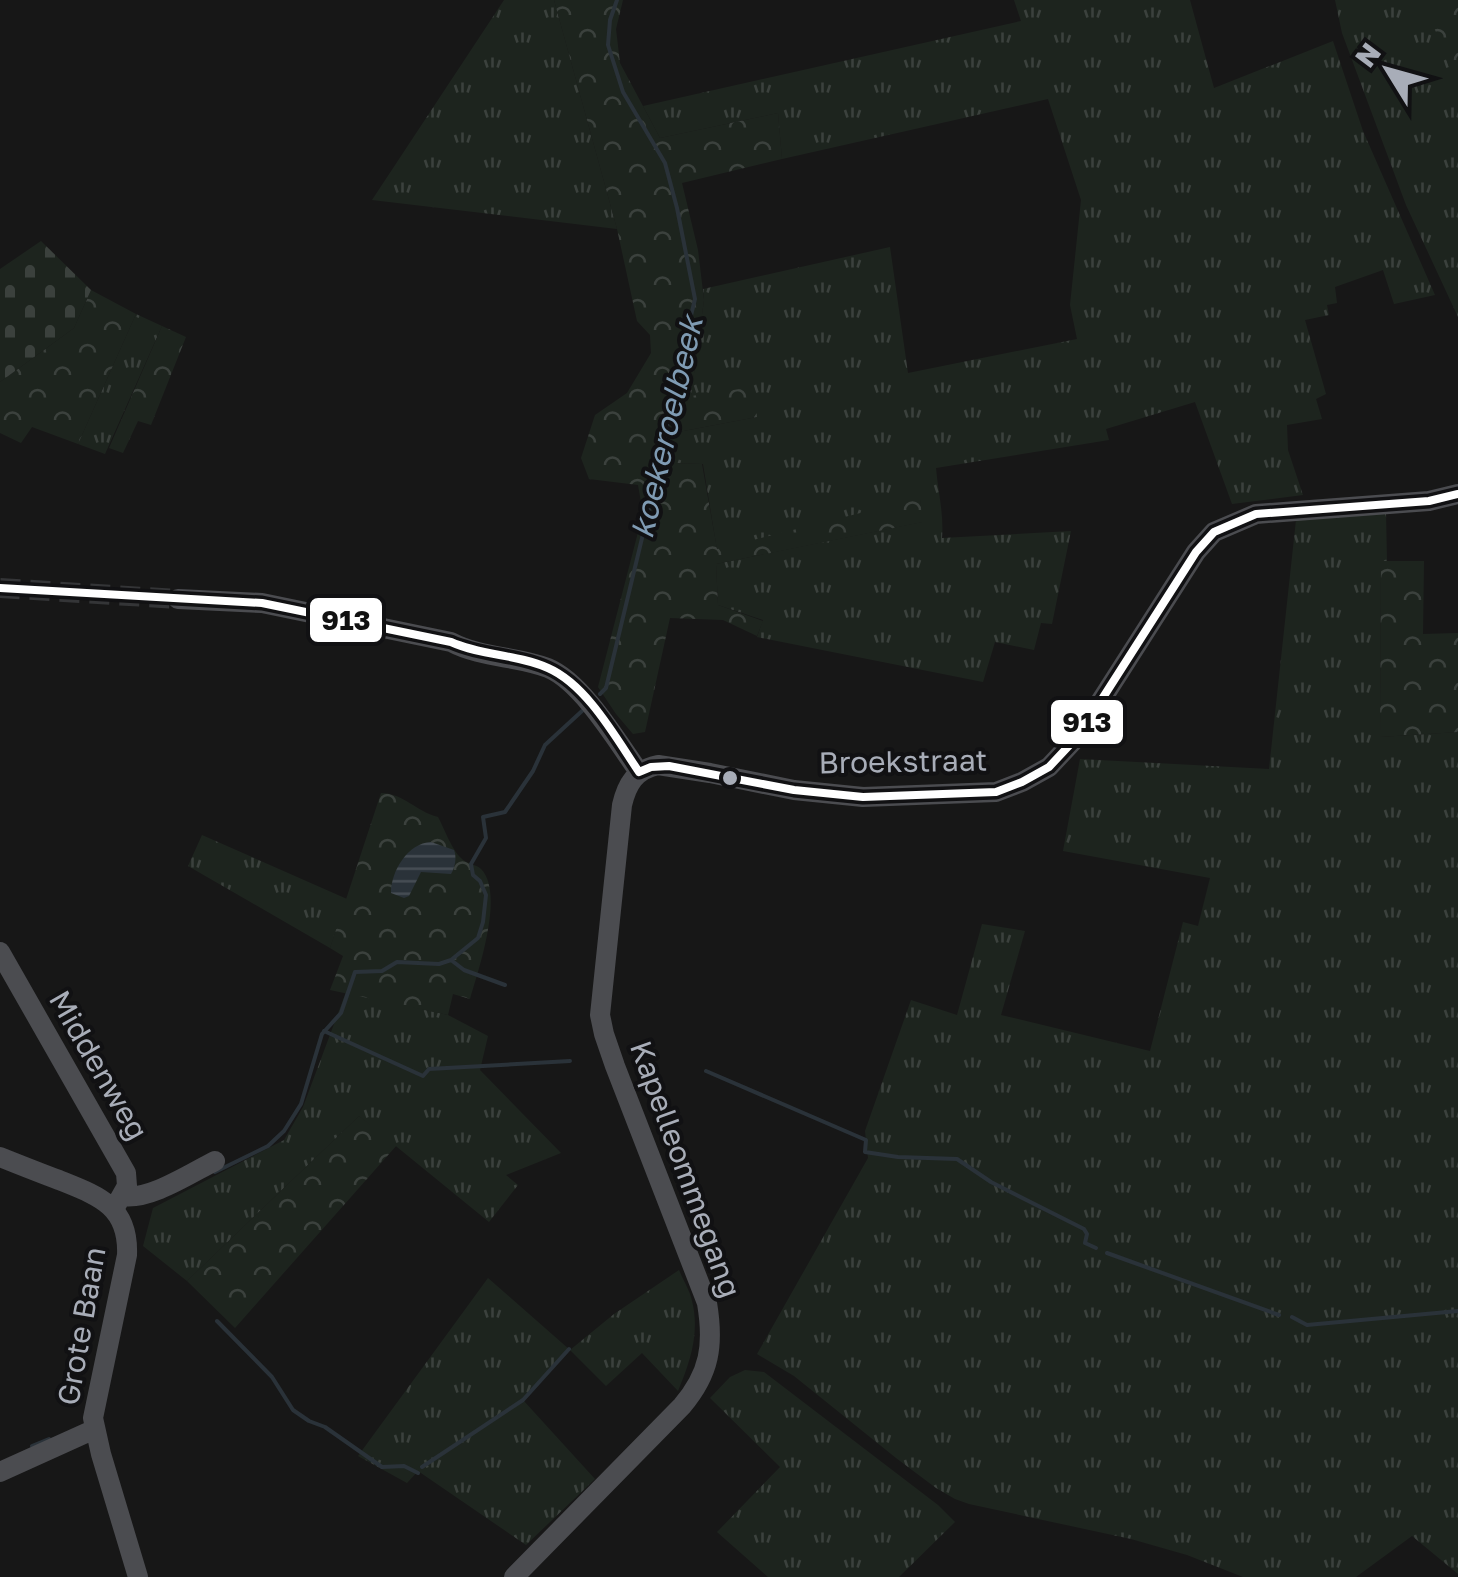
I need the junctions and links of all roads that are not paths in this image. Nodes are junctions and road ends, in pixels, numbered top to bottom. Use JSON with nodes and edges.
{"nodes":[{"id":1,"x":1458,"y":494,"type":"edge"},
{"id":2,"x":178,"y":599,"type":"tunnel mouth"},
{"id":3,"x":639,"y":772,"type":"junction"},
{"id":4,"x":0,"y":952,"type":"edge"},
{"id":5,"x":0,"y":1158,"type":"edge"},
{"id":6,"x":216,"y":1161,"type":"dead end"},
{"id":7,"x":118,"y":1203,"type":"junction"},
{"id":8,"x":95,"y":1429,"type":"junction"},
{"id":9,"x":0,"y":1472,"type":"edge"},
{"id":10,"x":138,"y":1577,"type":"edge"},
{"id":11,"x":514,"y":1577,"type":"edge"}],
"edges":[{"from":1,"to":3,"type":"street","name":"Broekstraat"},
{"from":2,"to":3,"type":"street"},
{"from":3,"to":11,"type":"street","name":"Kapelleommegang"},
{"from":4,"to":7,"type":"street","name":"Middenweg"},
{"from":5,"to":7,"type":"street","name":"Grote Baan"},
{"from":6,"to":7,"type":"street"},
{"from":7,"to":8,"type":"street","name":"Grote Baan"},
{"from":8,"to":9,"type":"street"},
{"from":8,"to":10,"type":"street","name":"Grote Baan"}]}
